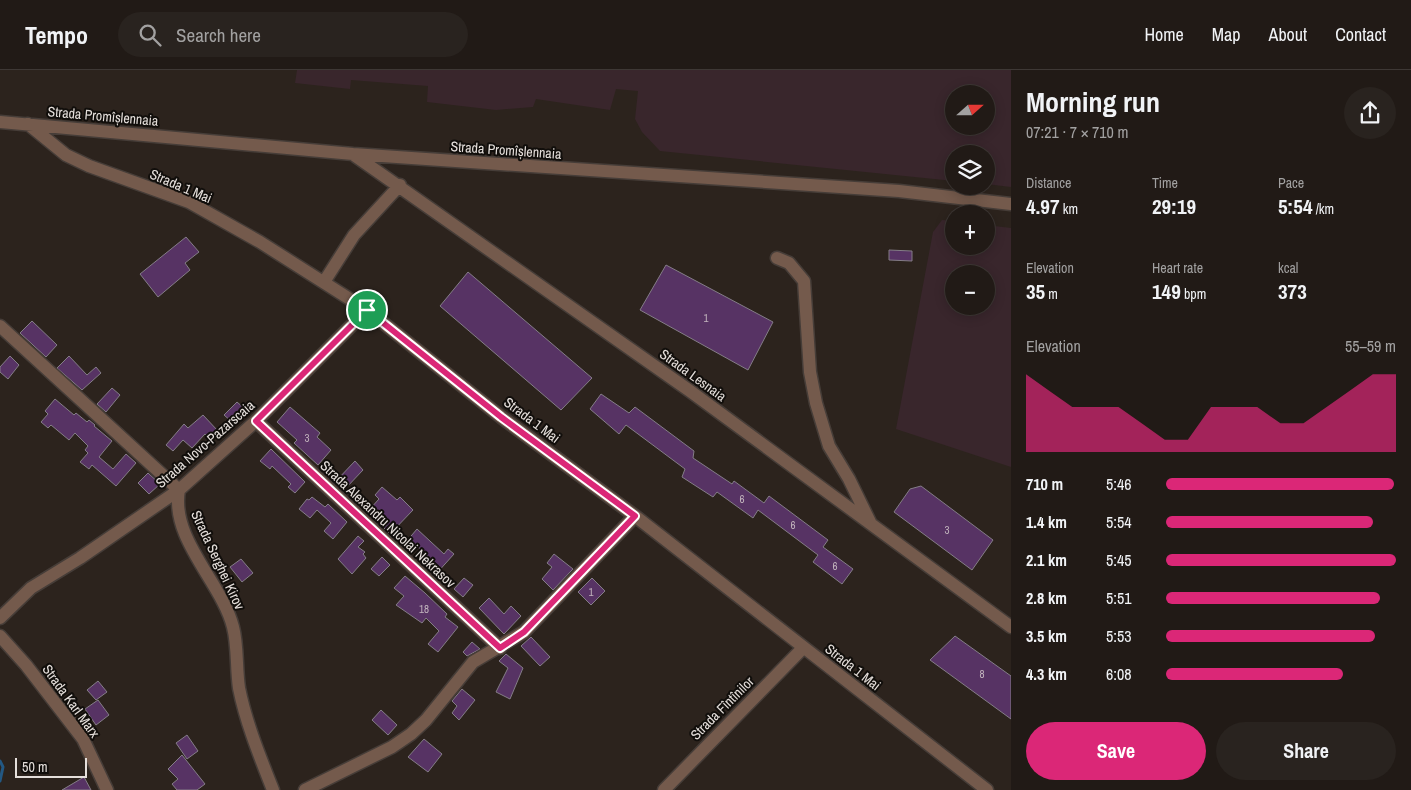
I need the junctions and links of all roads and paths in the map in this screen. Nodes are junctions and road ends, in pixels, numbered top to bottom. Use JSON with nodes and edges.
{"nodes":[{"id":1,"x":0,"y":122,"type":"edge"},
{"id":2,"x":28,"y":124,"type":"junction"},
{"id":3,"x":353,"y":154,"type":"junction"},
{"id":4,"x":400,"y":185,"type":"junction"},
{"id":5,"x":1011,"y":204,"type":"edge"},
{"id":6,"x":777,"y":258,"type":"dead end"},
{"id":7,"x":324,"y":282,"type":"junction"},
{"id":8,"x":367,"y":310,"type":"junction"},
{"id":9,"x":0,"y":326,"type":"edge"},
{"id":10,"x":256,"y":421,"type":"junction"},
{"id":11,"x":179,"y":490,"type":"junction"},
{"id":12,"x":635,"y":516,"type":"junction"},
{"id":13,"x":871,"y":524,"type":"junction"},
{"id":14,"x":0,"y":618,"type":"edge"},
{"id":15,"x":1011,"y":628,"type":"edge"},
{"id":16,"x":0,"y":636,"type":"edge"},
{"id":17,"x":500,"y":648,"type":"junction"},
{"id":18,"x":803,"y":648,"type":"junction"},
{"id":19,"x":985,"y":789,"type":"edge"},
{"id":20,"x":107,"y":790,"type":"edge"},
{"id":21,"x":273,"y":790,"type":"edge"},
{"id":22,"x":304,"y":790,"type":"edge"},
{"id":23,"x":664,"y":790,"type":"edge"}],
"edges":[{"from":1,"to":2,"type":"street","name":"Strada Promîșlennaia"},
{"from":2,"to":3,"type":"street","name":"Strada Promîșlennaia"},
{"from":2,"to":7,"type":"street","name":"Strada 1 Mai"},
{"from":3,"to":4,"type":"street","name":"Strada Lesnaia"},
{"from":3,"to":5,"type":"street","name":"Strada Promîșlennaia"},
{"from":4,"to":7,"type":"street"},
{"from":4,"to":13,"type":"street","name":"Strada Lesnaia"},
{"from":6,"to":13,"type":"street"},
{"from":7,"to":8,"type":"street","name":"Strada 1 Mai"},
{"from":8,"to":10,"type":"street","name":"Strada Novo-Pazarscaia"},
{"from":8,"to":12,"type":"street","name":"Strada 1 Mai"},
{"from":9,"to":11,"type":"street"},
{"from":10,"to":11,"type":"street","name":"Strada Novo-Pazarscaia"},
{"from":10,"to":17,"type":"street","name":"Strada Alexandru Nicolai Nekrasov"},
{"from":11,"to":14,"type":"street","name":"Strada Novo-Pazarscaia"},
{"from":11,"to":21,"type":"street","name":"Strada Serghei Kirov"},
{"from":12,"to":17,"type":"street"},
{"from":12,"to":18,"type":"street","name":"Strada 1 Mai"},
{"from":13,"to":15,"type":"street","name":"Strada Lesnaia"},
{"from":16,"to":20,"type":"street","name":"Strada Karl Marx"},
{"from":17,"to":22,"type":"street"},
{"from":18,"to":19,"type":"street","name":"Strada 1 Mai"},
{"from":18,"to":23,"type":"street","name":"Strada Fîntînilor"}]}
